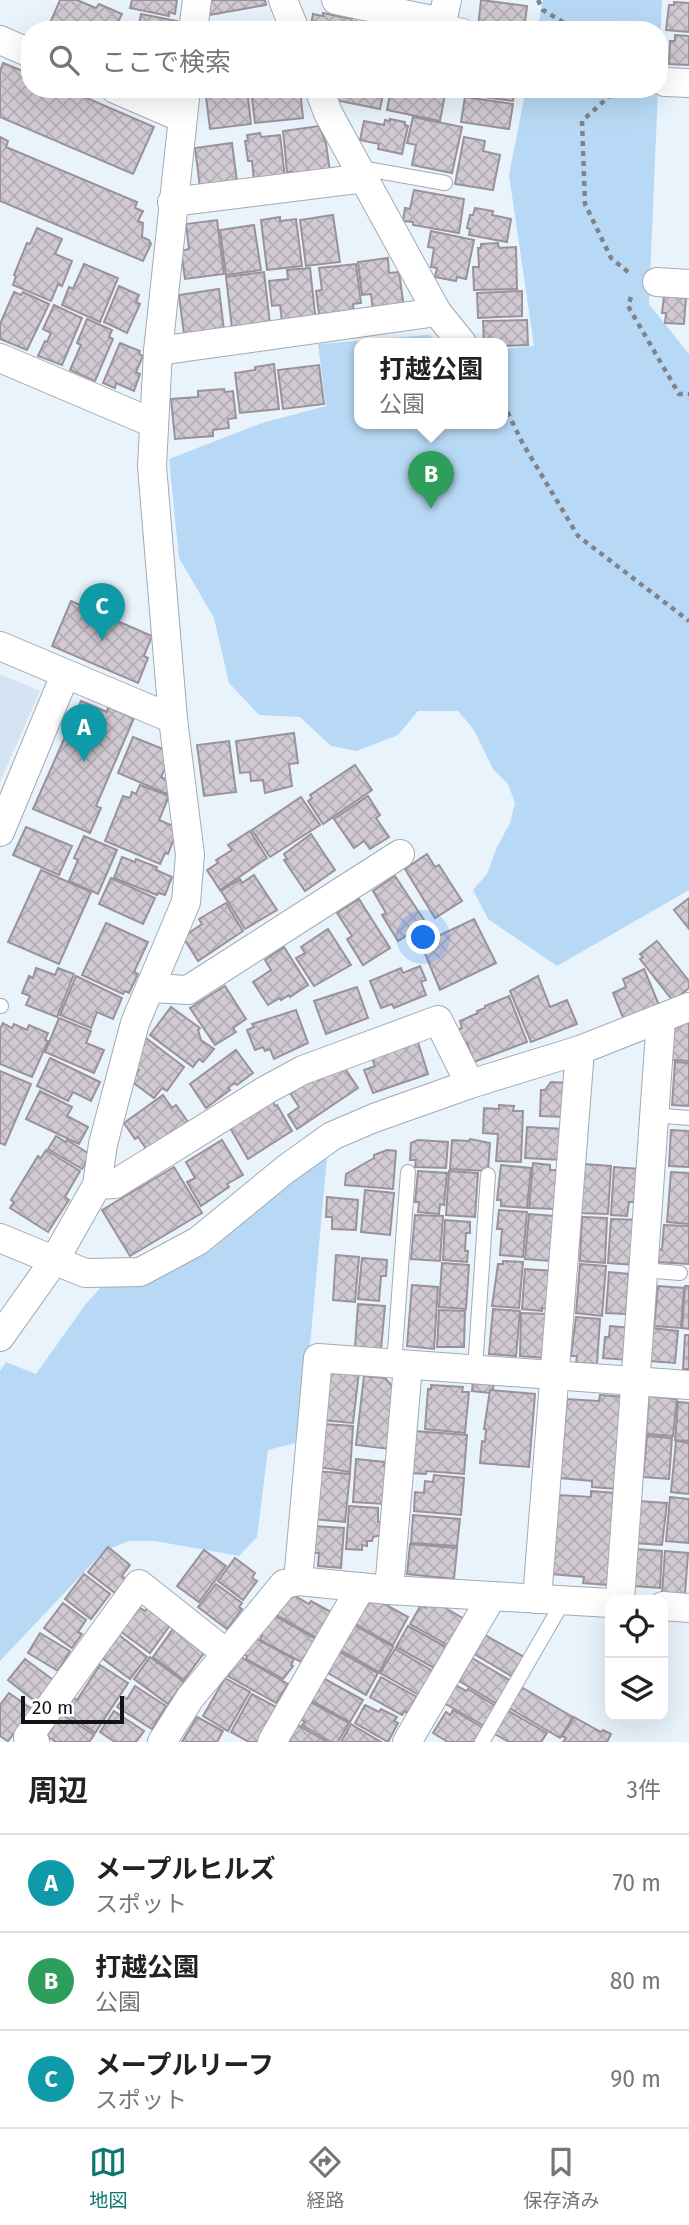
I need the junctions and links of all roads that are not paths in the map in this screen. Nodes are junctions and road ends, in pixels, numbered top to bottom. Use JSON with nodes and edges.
{"nodes":[{"id":1,"x":197,"y":0,"type":"edge"},
{"id":2,"x":283,"y":0,"type":"edge"},
{"id":3,"x":336,"y":0,"type":"edge"},
{"id":4,"x":451,"y":17,"type":"edge"},
{"id":5,"x":194,"y":21,"type":"edge"},
{"id":6,"x":291,"y":21,"type":"edge"},
{"id":7,"x":0,"y":40,"type":"edge"},
{"id":8,"x":21,"y":49,"type":"edge"},
{"id":9,"x":136,"y":98,"type":"edge"},
{"id":10,"x":185,"y":98,"type":"edge"},
{"id":11,"x":322,"y":98,"type":"edge"},
{"id":12,"x":182,"y":118,"type":"junction"},
{"id":13,"x":362,"y":173,"type":"junction"},
{"id":14,"x":445,"y":183,"type":"dead end"},
{"id":15,"x":172,"y":202,"type":"junction"},
{"id":16,"x":689,"y":284,"type":"edge"},
{"id":17,"x":642,"y":285,"type":"road end"},
{"id":18,"x":437,"y":312,"type":"junction"},
{"id":19,"x":458,"y":338,"type":"edge"},
{"id":20,"x":158,"y":351,"type":"junction"},
{"id":21,"x":0,"y":358,"type":"edge"},
{"id":22,"x":153,"y":423,"type":"junction"},
{"id":23,"x":0,"y":646,"type":"edge"},
{"id":24,"x":65,"y":675,"type":"junction"},
{"id":25,"x":173,"y":719,"type":"junction"},
{"id":26,"x":0,"y":832,"type":"edge"},
{"id":27,"x":400,"y":854,"type":"dead end"},
{"id":28,"x":150,"y":988,"type":"junction"},
{"id":29,"x":689,"y":1007,"type":"edge"},
{"id":30,"x":661,"y":1019,"type":"junction"},
{"id":31,"x":580,"y":1050,"type":"junction"},
{"id":32,"x":470,"y":1084,"type":"junction"},
{"id":33,"x":654,"y":1115,"type":"junction"},
{"id":34,"x":689,"y":1118,"type":"edge"},
{"id":35,"x":408,"y":1172,"type":"dead end"},
{"id":36,"x":488,"y":1175,"type":"dead end"},
{"id":37,"x":97,"y":1185,"type":"junction"},
{"id":38,"x":0,"y":1238,"type":"edge"},
{"id":39,"x":54,"y":1261,"type":"junction"},
{"id":40,"x":643,"y":1270,"type":"junction"},
{"id":41,"x":680,"y":1273,"type":"dead end"},
{"id":42,"x":0,"y":1336,"type":"edge"},
{"id":43,"x":401,"y":1364,"type":"junction"},
{"id":44,"x":475,"y":1369,"type":"junction"},
{"id":45,"x":554,"y":1375,"type":"junction"},
{"id":46,"x":635,"y":1381,"type":"junction"},
{"id":47,"x":689,"y":1385,"type":"edge"},
{"id":48,"x":298,"y":1581,"type":"junction"},
{"id":49,"x":361,"y":1587,"type":"junction"},
{"id":50,"x":389,"y":1590,"type":"junction"},
{"id":51,"x":620,"y":1595,"type":"edge"},
{"id":52,"x":492,"y":1596,"type":"junction"},
{"id":53,"x":551,"y":1600,"type":"junction"},
{"id":54,"x":605,"y":1603,"type":"edge"},
{"id":55,"x":668,"y":1606,"type":"edge"},
{"id":56,"x":689,"y":1608,"type":"edge"},
{"id":57,"x":226,"y":1653,"type":"junction"},
{"id":58,"x":35,"y":1742,"type":"edge"},
{"id":59,"x":162,"y":1742,"type":"edge"},
{"id":60,"x":272,"y":1742,"type":"edge"},
{"id":61,"x":407,"y":1742,"type":"edge"},
{"id":62,"x":482,"y":1742,"type":"edge"}],
"edges":[{"from":1,"to":5,"type":"street"},
{"from":2,"to":6,"type":"street"},
{"from":3,"to":4,"type":"street"},
{"from":7,"to":8,"type":"street"},
{"from":9,"to":12,"type":"street"},
{"from":10,"to":12,"type":"street"},
{"from":11,"to":13,"type":"street"},
{"from":12,"to":15,"type":"street"},
{"from":13,"to":14,"type":"lane"},
{"from":13,"to":15,"type":"street"},
{"from":13,"to":18,"type":"street"},
{"from":15,"to":20,"type":"street"},
{"from":16,"to":17,"type":"street"},
{"from":18,"to":19,"type":"street"},
{"from":18,"to":20,"type":"street"},
{"from":20,"to":22,"type":"street"},
{"from":21,"to":22,"type":"street"},
{"from":22,"to":25,"type":"street"},
{"from":23,"to":24,"type":"street"},
{"from":24,"to":25,"type":"street"},
{"from":24,"to":26,"type":"street"},
{"from":25,"to":28,"type":"street"},
{"from":27,"to":28,"type":"street"},
{"from":28,"to":37,"type":"street"},
{"from":29,"to":30,"type":"street"},
{"from":30,"to":31,"type":"street"},
{"from":30,"to":33,"type":"street"},
{"from":31,"to":32,"type":"street"},
{"from":31,"to":45,"type":"street"},
{"from":32,"to":37,"type":"street"},
{"from":32,"to":39,"type":"street"},
{"from":33,"to":34,"type":"lane"},
{"from":33,"to":40,"type":"street"},
{"from":35,"to":43,"type":"lane"},
{"from":36,"to":44,"type":"lane"},
{"from":37,"to":39,"type":"street"},
{"from":38,"to":39,"type":"street"},
{"from":39,"to":42,"type":"street"},
{"from":40,"to":41,"type":"lane"},
{"from":40,"to":46,"type":"street"},
{"from":43,"to":44,"type":"street"},
{"from":43,"to":48,"type":"street"},
{"from":43,"to":50,"type":"street"},
{"from":44,"to":45,"type":"street"},
{"from":45,"to":46,"type":"street"},
{"from":45,"to":53,"type":"street"},
{"from":46,"to":47,"type":"street"},
{"from":46,"to":51,"type":"street"},
{"from":48,"to":49,"type":"street"},
{"from":48,"to":57,"type":"street"},
{"from":49,"to":50,"type":"street"},
{"from":49,"to":60,"type":"street"},
{"from":50,"to":52,"type":"street"},
{"from":52,"to":53,"type":"street"},
{"from":52,"to":61,"type":"street"},
{"from":53,"to":54,"type":"street"},
{"from":53,"to":62,"type":"lane"},
{"from":55,"to":56,"type":"street"},
{"from":57,"to":58,"type":"street"},
{"from":57,"to":59,"type":"street"}]}
